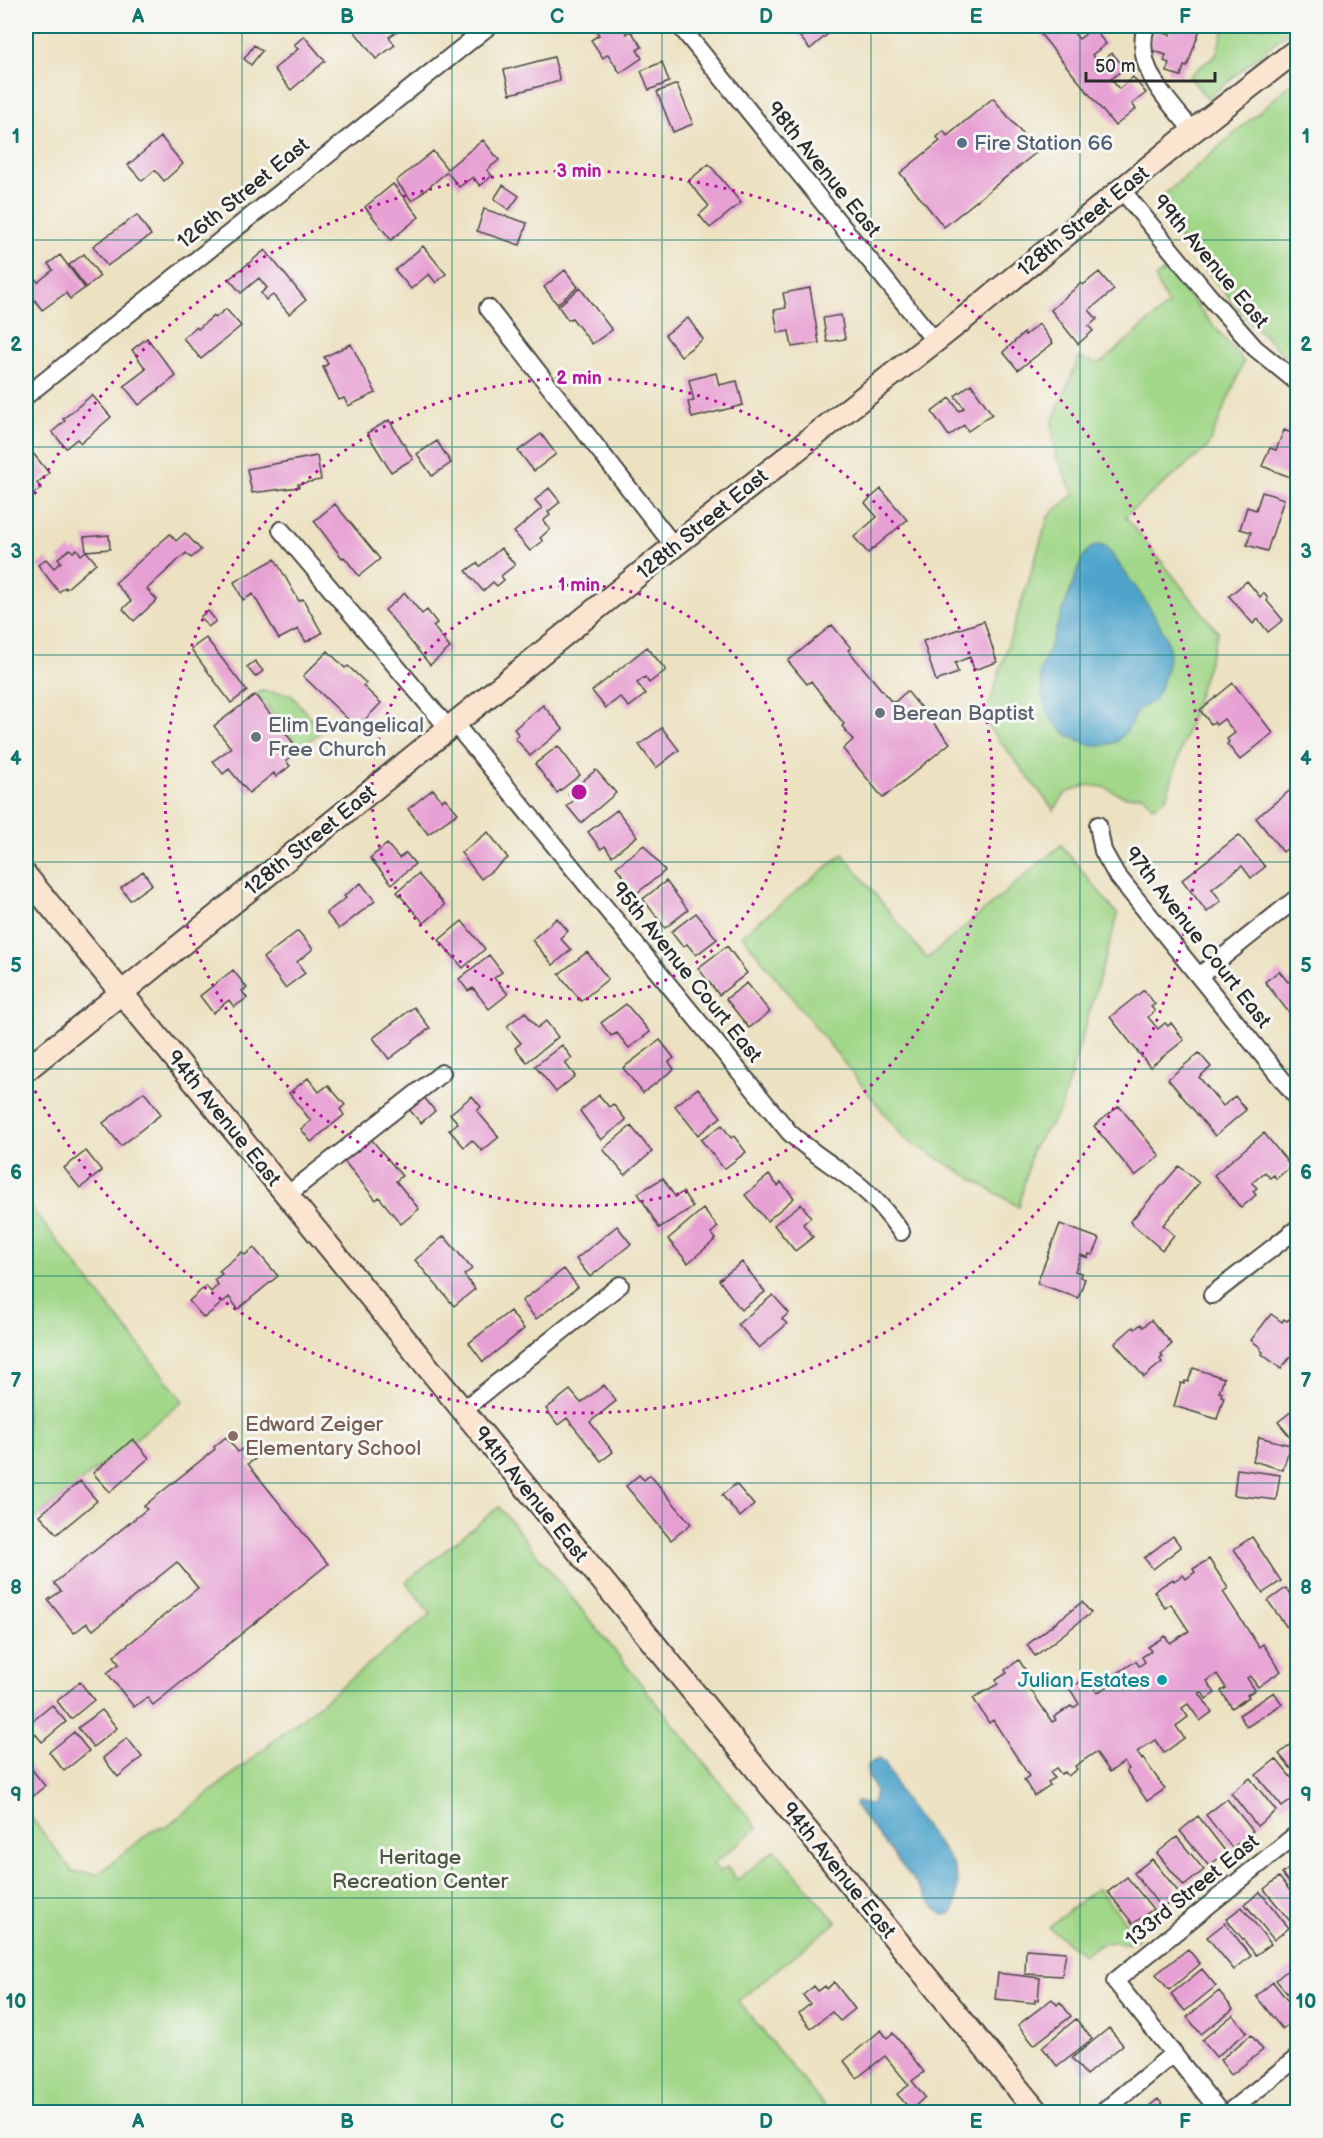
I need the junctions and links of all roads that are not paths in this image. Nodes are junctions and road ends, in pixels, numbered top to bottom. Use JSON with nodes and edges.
{"nodes":[{"id":1,"x":489,"y":26,"type":"edge"},
{"id":2,"x":680,"y":26,"type":"edge"},
{"id":3,"x":1146,"y":26,"type":"edge"},
{"id":4,"x":1298,"y":49,"type":"edge"},
{"id":5,"x":1193,"y":131,"type":"junction"},
{"id":6,"x":1121,"y":189,"type":"junction"},
{"id":7,"x":488,"y":308,"type":"dead end"},
{"id":8,"x":934,"y":340,"type":"junction"},
{"id":9,"x":1298,"y":383,"type":"edge"},
{"id":10,"x":26,"y":396,"type":"edge"},
{"id":11,"x":281,"y":530,"type":"dead end"},
{"id":12,"x":674,"y":546,"type":"junction"},
{"id":13,"x":452,"y":727,"type":"junction"},
{"id":14,"x":1098,"y":825,"type":"dead end"},
{"id":15,"x":26,"y":876,"type":"edge"},
{"id":16,"x":1298,"y":897,"type":"edge"},
{"id":17,"x":1199,"y":976,"type":"junction"},
{"id":18,"x":120,"y":992,"type":"junction"},
{"id":19,"x":26,"y":1070,"type":"edge"},
{"id":20,"x":442,"y":1073,"type":"dead end"},
{"id":21,"x":1298,"y":1100,"type":"edge"},
{"id":22,"x":287,"y":1195,"type":"junction"},
{"id":23,"x":1298,"y":1228,"type":"edge"},
{"id":24,"x":901,"y":1232,"type":"dead end"},
{"id":25,"x":621,"y":1285,"type":"dead end"},
{"id":26,"x":1212,"y":1295,"type":"dead end"},
{"id":27,"x":463,"y":1410,"type":"junction"},
{"id":28,"x":1298,"y":1833,"type":"edge"},
{"id":29,"x":1174,"y":2053,"type":"junction"},
{"id":30,"x":1298,"y":2057,"type":"edge"},
{"id":31,"x":1037,"y":2112,"type":"edge"},
{"id":32,"x":1103,"y":2112,"type":"edge"},
{"id":33,"x":1220,"y":2112,"type":"edge"},
{"id":34,"x":1229,"y":2112,"type":"edge"}],
"edges":[{"from":1,"to":10,"type":"street","name":"126th Street East"},
{"from":2,"to":8,"type":"street","name":"98th Avenue East"},
{"from":3,"to":5,"type":"street"},
{"from":4,"to":5,"type":"street","name":"128th Street East"},
{"from":5,"to":6,"type":"street","name":"128th Street East"},
{"from":6,"to":8,"type":"street","name":"128th Street East"},
{"from":6,"to":9,"type":"street","name":"99th Avenue East"},
{"from":7,"to":12,"type":"street"},
{"from":8,"to":12,"type":"street","name":"128th Street East"},
{"from":11,"to":13,"type":"street","name":"95th Avenue Court East"},
{"from":12,"to":13,"type":"street","name":"128th Street East"},
{"from":13,"to":18,"type":"street","name":"128th Street East"},
{"from":13,"to":24,"type":"street","name":"95th Avenue Court East"},
{"from":14,"to":17,"type":"street","name":"97th Avenue Court East"},
{"from":15,"to":18,"type":"street","name":"94th Avenue East"},
{"from":16,"to":17,"type":"street"},
{"from":17,"to":21,"type":"street","name":"97th Avenue Court East"},
{"from":18,"to":19,"type":"street","name":"128th Street East"},
{"from":18,"to":22,"type":"street","name":"94th Avenue East"},
{"from":20,"to":22,"type":"street"},
{"from":22,"to":27,"type":"street","name":"94th Avenue East"},
{"from":23,"to":26,"type":"street"},
{"from":25,"to":27,"type":"street"},
{"from":27,"to":31,"type":"street","name":"94th Avenue East"},
{"from":28,"to":29,"type":"street","name":"133rd Street East"},
{"from":29,"to":32,"type":"street"},
{"from":29,"to":33,"type":"street"},
{"from":30,"to":34,"type":"street"}]}
